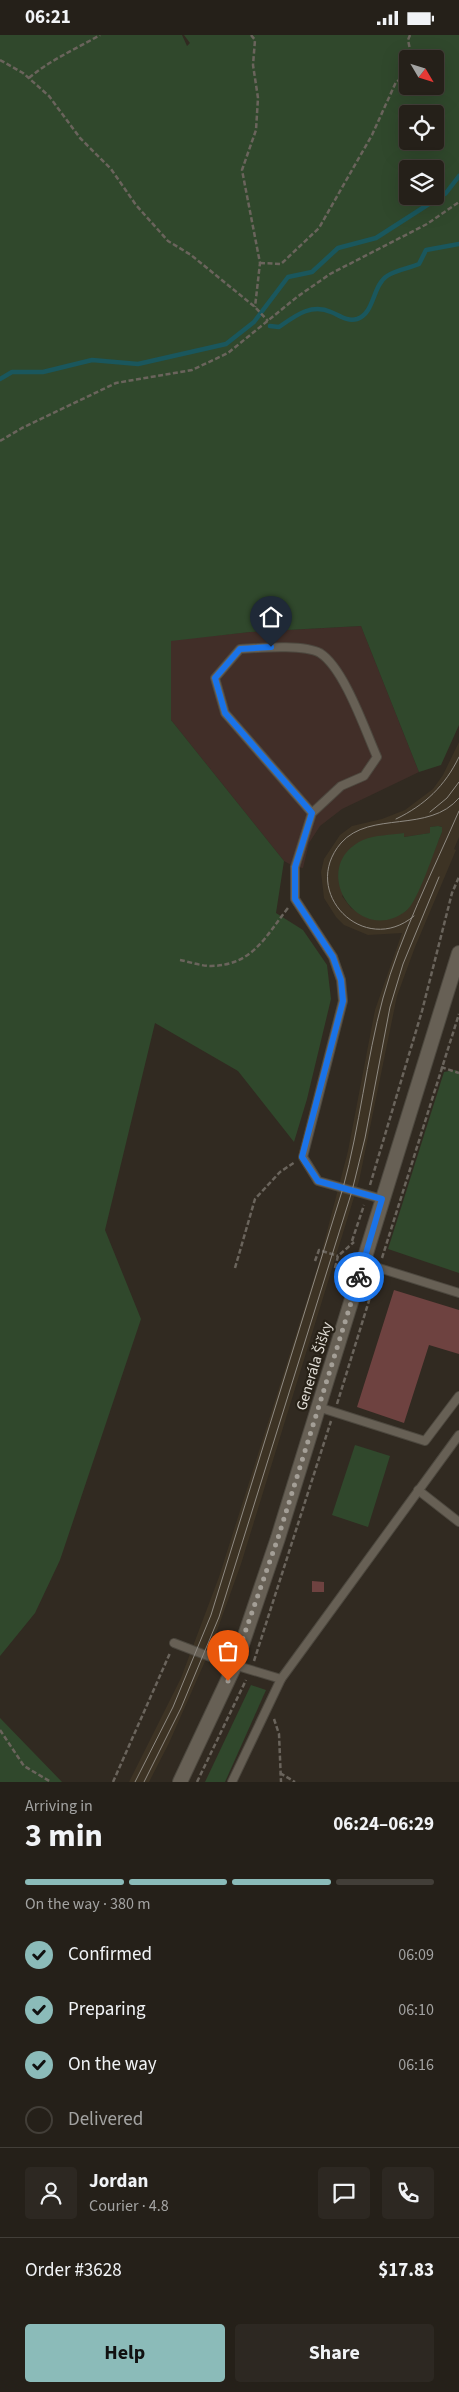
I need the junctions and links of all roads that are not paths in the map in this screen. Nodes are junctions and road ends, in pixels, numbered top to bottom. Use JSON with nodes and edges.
{"nodes":[{"id":1,"x":312,"y":813,"type":"junction"},
{"id":2,"x":459,"y":953,"type":"edge"},
{"id":3,"x":382,"y":1199,"type":"junction"},
{"id":4,"x":363,"y":1263,"type":"junction"},
{"id":5,"x":459,"y":1293,"type":"edge"},
{"id":6,"x":459,"y":1396,"type":"edge"},
{"id":7,"x":318,"y":1407,"type":"junction"},
{"id":8,"x":459,"y":1435,"type":"edge"},
{"id":9,"x":418,"y":1490,"type":"junction"},
{"id":10,"x":459,"y":1521,"type":"edge"},
{"id":11,"x":174,"y":1643,"type":"road end"},
{"id":12,"x":235,"y":1665,"type":"junction"},
{"id":13,"x":281,"y":1679,"type":"junction"},
{"id":14,"x":180,"y":1782,"type":"edge"},
{"id":15,"x":232,"y":1782,"type":"edge"}],
"edges":[{"from":1,"to":1,"type":"lane"},
{"from":1,"to":3,"type":"lane"},
{"from":2,"to":3,"type":"main road","name":"Generála Šišky"},
{"from":3,"to":4,"type":"main road","name":"Generála Šišky"},
{"from":4,"to":5,"type":"lane"},
{"from":4,"to":7,"type":"main road","name":"Generála Šišky"},
{"from":6,"to":7,"type":"lane"},
{"from":7,"to":12,"type":"main road","name":"Generála Šišky"},
{"from":8,"to":9,"type":"lane"},
{"from":9,"to":10,"type":"lane"},
{"from":9,"to":13,"type":"lane"},
{"from":11,"to":12,"type":"lane"},
{"from":12,"to":13,"type":"lane"},
{"from":12,"to":14,"type":"main road","name":"Generála Šišky"},
{"from":13,"to":15,"type":"lane"}]}
